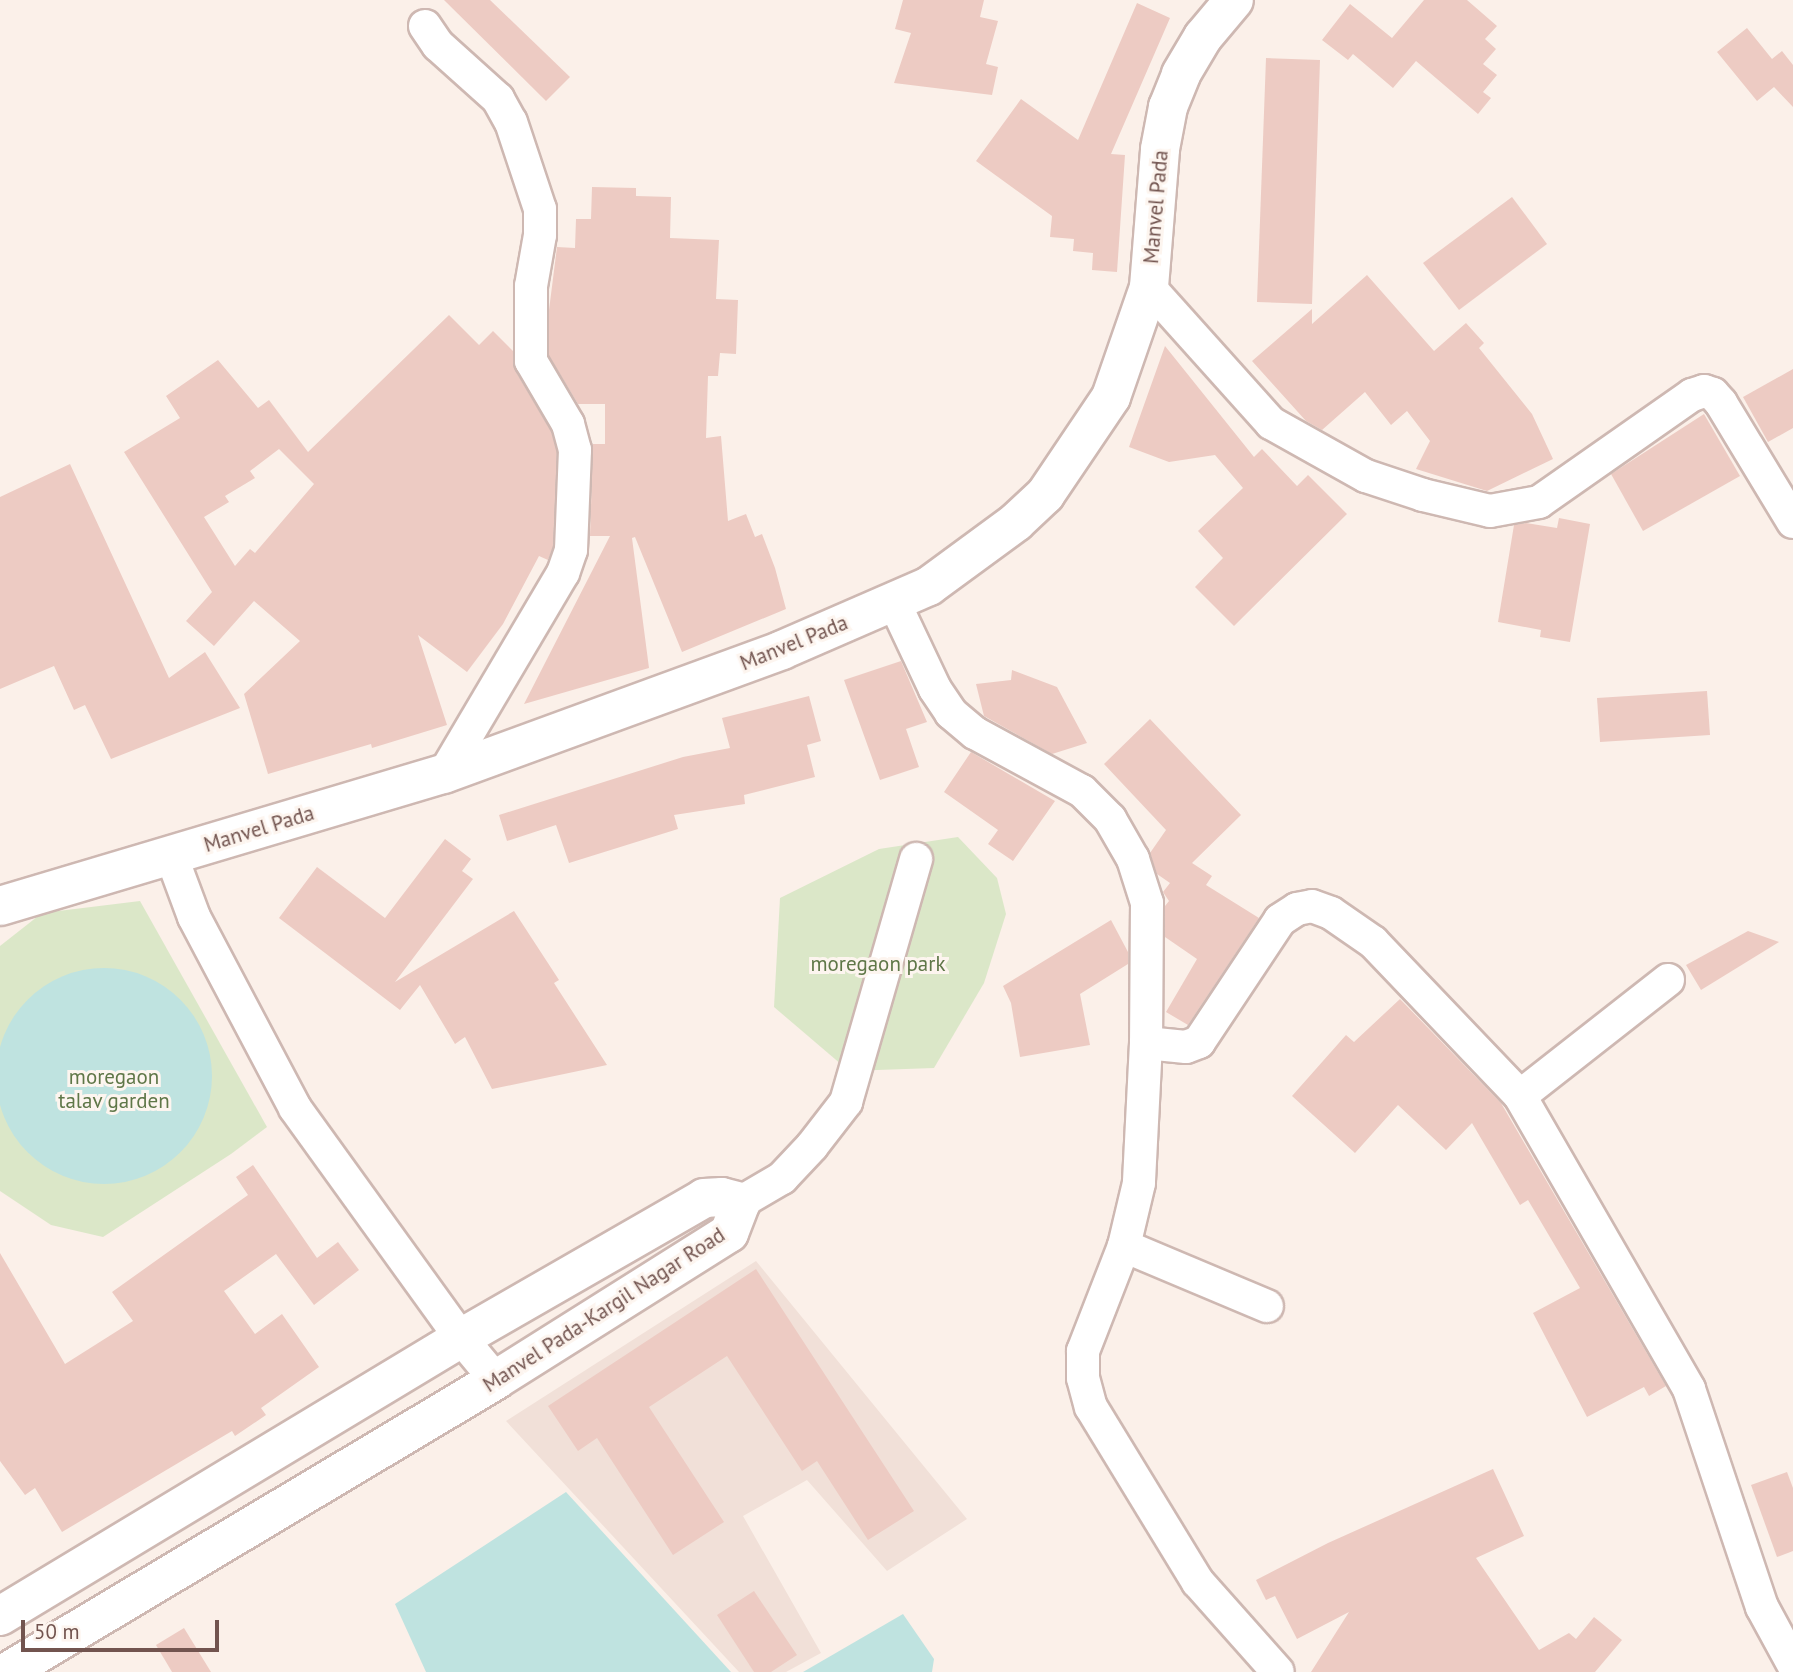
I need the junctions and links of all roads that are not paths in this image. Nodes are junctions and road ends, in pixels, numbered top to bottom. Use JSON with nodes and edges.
{"nodes":[{"id":1,"x":1234,"y":0,"type":"edge"},
{"id":2,"x":425,"y":26,"type":"dead end"},
{"id":3,"x":1149,"y":287,"type":"junction"},
{"id":4,"x":1793,"y":522,"type":"edge"},
{"id":5,"x":893,"y":600,"type":"junction"},
{"id":6,"x":444,"y":774,"type":"junction"},
{"id":7,"x":171,"y":855,"type":"junction"},
{"id":8,"x":916,"y":859,"type":"dead end"},
{"id":9,"x":0,"y":906,"type":"edge"},
{"id":10,"x":1668,"y":980,"type":"dead end"},
{"id":11,"x":1146,"y":1043,"type":"junction"},
{"id":12,"x":1520,"y":1096,"type":"junction"},
{"id":13,"x":741,"y":1202,"type":"junction"},
{"id":14,"x":1124,"y":1245,"type":"junction"},
{"id":15,"x":1267,"y":1306,"type":"dead end"},
{"id":16,"x":461,"y":1338,"type":"junction"},
{"id":17,"x":496,"y":1380,"type":"junction"},
{"id":18,"x":0,"y":1616,"type":"edge"},
{"id":19,"x":1793,"y":1664,"type":"edge"},
{"id":20,"x":7,"y":1672,"type":"edge"},
{"id":21,"x":1278,"y":1672,"type":"edge"}],
"edges":[{"from":1,"to":3,"type":"street","name":"Manvel Pada"},
{"from":2,"to":6,"type":"street"},
{"from":3,"to":4,"type":"street"},
{"from":3,"to":5,"type":"street","name":"Manvel Pada"},
{"from":5,"to":6,"type":"street","name":"Manvel Pada"},
{"from":5,"to":11,"type":"street"},
{"from":6,"to":7,"type":"street","name":"Manvel Pada"},
{"from":7,"to":9,"type":"street","name":"Manvel Pada"},
{"from":7,"to":16,"type":"street"},
{"from":8,"to":13,"type":"street"},
{"from":10,"to":12,"type":"street"},
{"from":11,"to":12,"type":"street"},
{"from":11,"to":14,"type":"street"},
{"from":12,"to":19,"type":"street"},
{"from":13,"to":16,"type":"street","name":"Manvel Pada-Kargil Nagar Road"},
{"from":13,"to":17,"type":"street","name":"Manvel Pada-Kargil Nagar Road"},
{"from":14,"to":15,"type":"street"},
{"from":14,"to":21,"type":"street"},
{"from":16,"to":17,"type":"street"},
{"from":16,"to":18,"type":"street","name":"Manvel Pada-Kargil Nagar Road"},
{"from":17,"to":20,"type":"street","name":"Manvel Pada-Kargil Nagar Road"}]}
